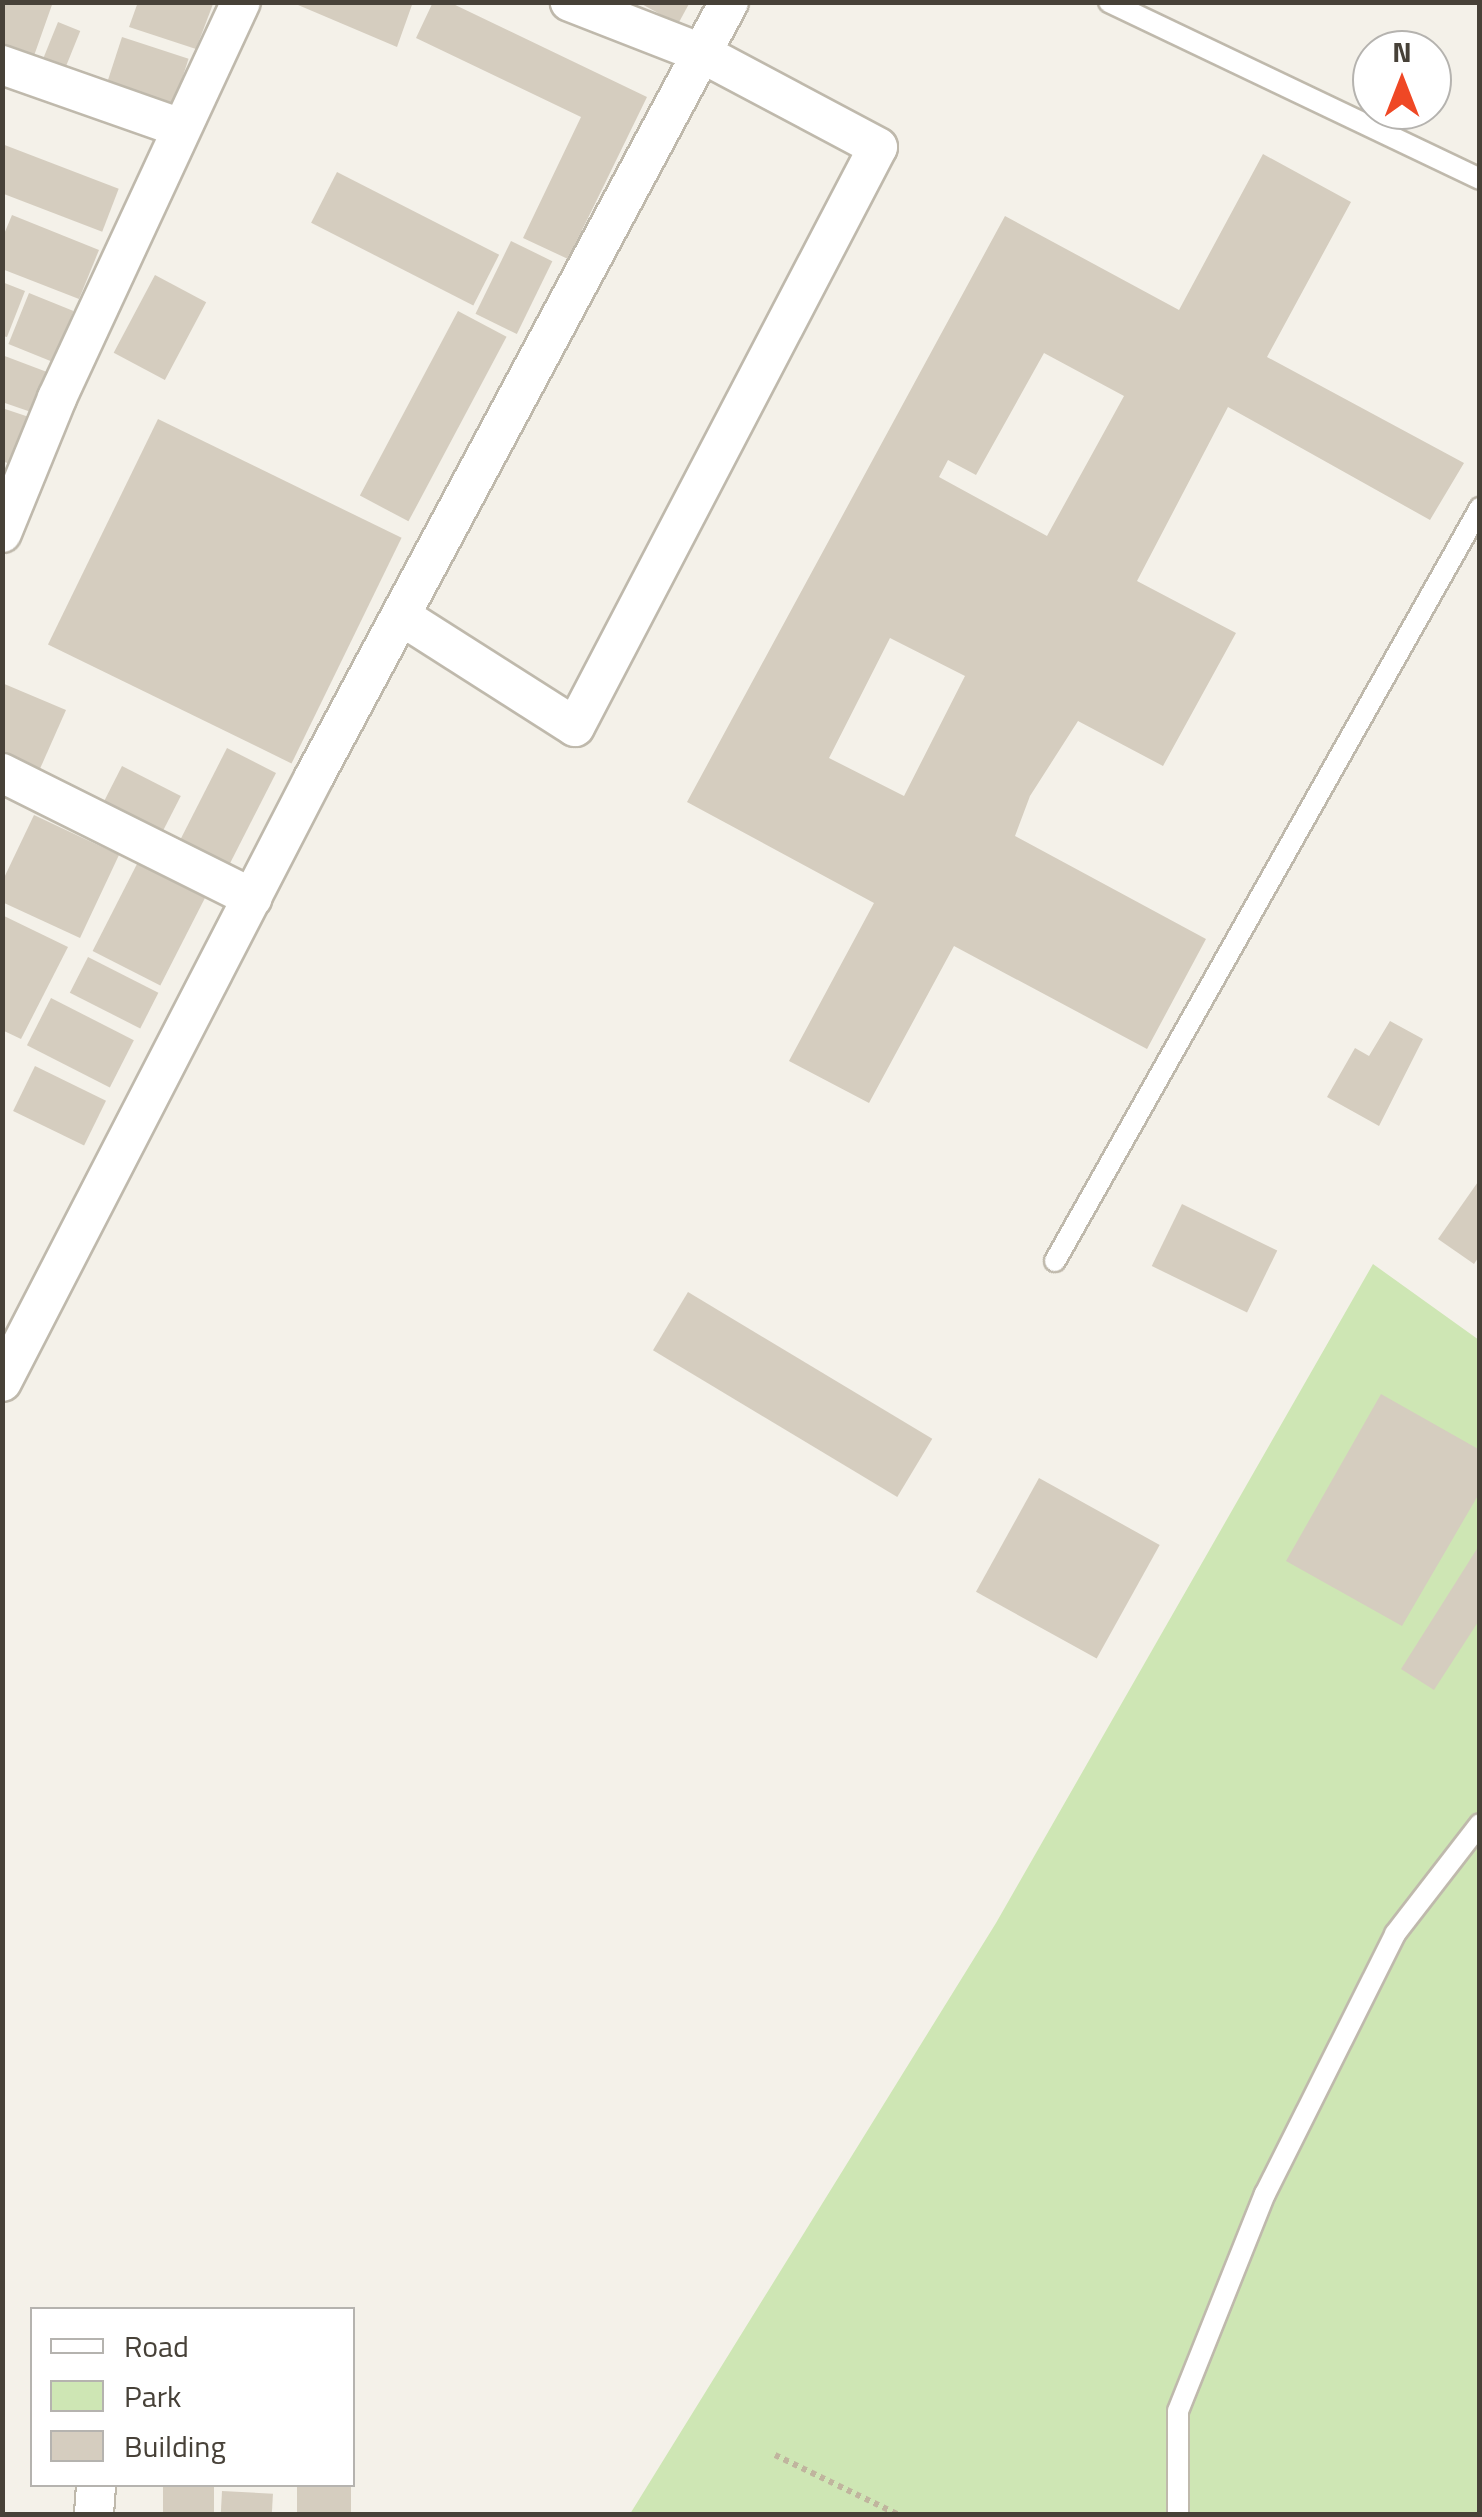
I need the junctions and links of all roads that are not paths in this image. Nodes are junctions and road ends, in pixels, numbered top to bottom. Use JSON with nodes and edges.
{"nodes":[{"id":1,"x":241,"y":2,"type":"edge"},
{"id":2,"x":570,"y":2,"type":"edge"},
{"id":3,"x":729,"y":2,"type":"edge"},
{"id":4,"x":1109,"y":2,"type":"edge"},
{"id":5,"x":702,"y":53,"type":"junction"},
{"id":6,"x":2,"y":65,"type":"edge"},
{"id":7,"x":181,"y":128,"type":"junction"},
{"id":8,"x":1480,"y":179,"type":"edge"},
{"id":9,"x":13,"y":471,"type":"edge"},
{"id":10,"x":1480,"y":508,"type":"edge"},
{"id":11,"x":2,"y":533,"type":"edge"},
{"id":12,"x":401,"y":616,"type":"junction"},
{"id":13,"x":2,"y":773,"type":"edge"},
{"id":14,"x":253,"y":898,"type":"junction"},
{"id":15,"x":1055,"y":1261,"type":"dead end"},
{"id":16,"x":5,"y":1373,"type":"edge"},
{"id":17,"x":1480,"y":1824,"type":"edge"},
{"id":18,"x":96,"y":2487,"type":"edge"},
{"id":19,"x":94,"y":2514,"type":"edge"},
{"id":20,"x":1178,"y":2514,"type":"edge"}],
"edges":[{"from":1,"to":7,"type":"street"},
{"from":2,"to":5,"type":"street"},
{"from":3,"to":5,"type":"street"},
{"from":4,"to":8,"type":"lane"},
{"from":5,"to":12,"type":"street"},
{"from":5,"to":12,"type":"street"},
{"from":6,"to":7,"type":"street"},
{"from":7,"to":9,"type":"street"},
{"from":9,"to":11,"type":"street"},
{"from":10,"to":15,"type":"lane"},
{"from":12,"to":14,"type":"street"},
{"from":13,"to":14,"type":"street"},
{"from":14,"to":16,"type":"street"},
{"from":17,"to":20,"type":"lane"},
{"from":18,"to":19,"type":"street"}]}
